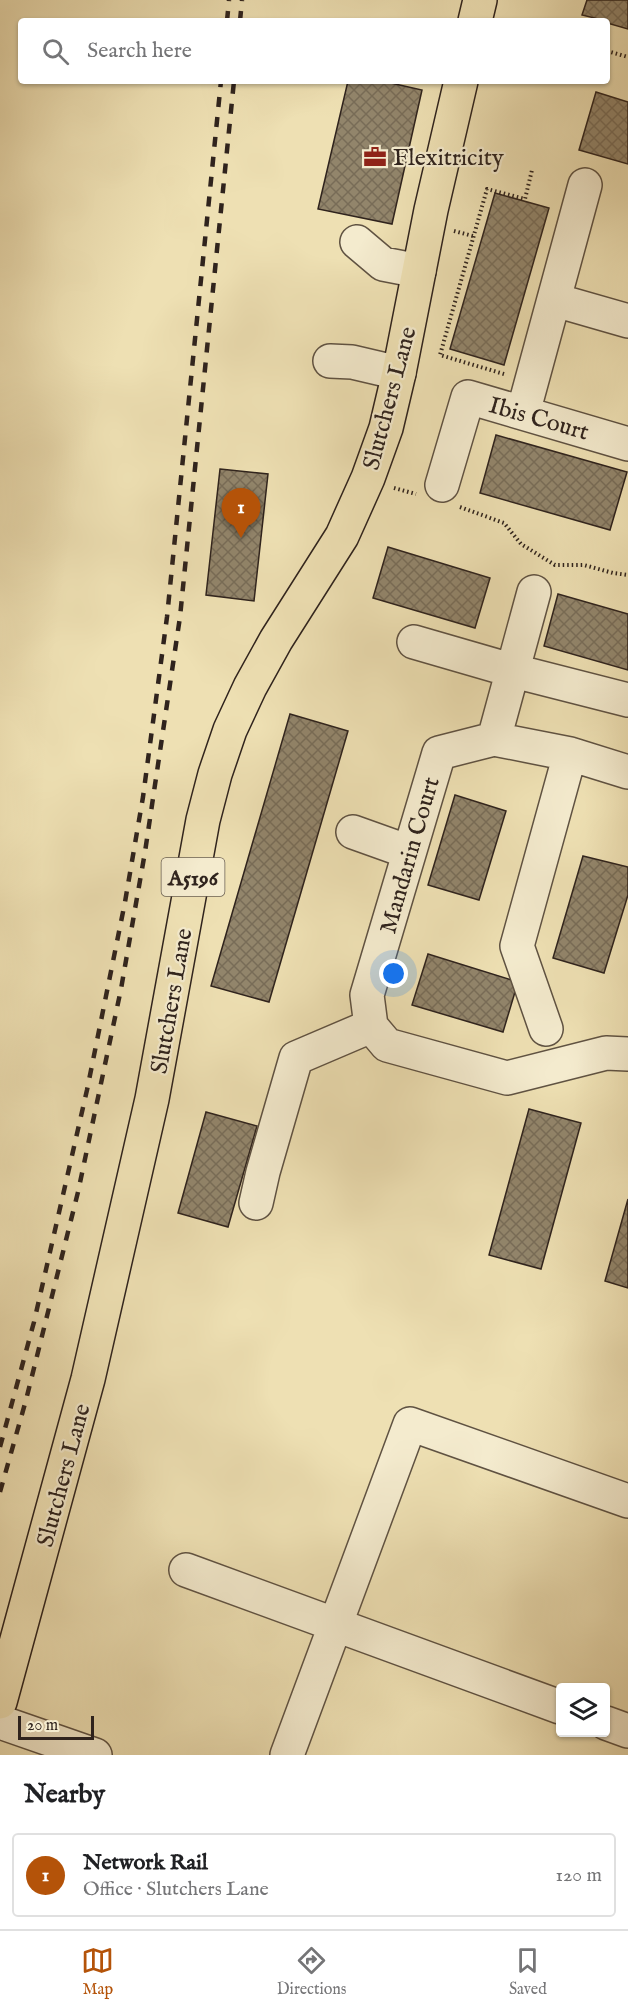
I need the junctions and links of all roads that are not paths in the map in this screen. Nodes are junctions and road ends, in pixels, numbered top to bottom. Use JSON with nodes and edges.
{"nodes":[{"id":1,"x":480,"y":0,"type":"edge"},
{"id":2,"x":476,"y":18,"type":"edge"},
{"id":3,"x":460,"y":84,"type":"edge"},
{"id":4,"x":585,"y":185,"type":"dead end"},
{"id":5,"x":357,"y":242,"type":"dead end"},
{"id":6,"x":419,"y":271,"type":"junction"},
{"id":7,"x":555,"y":300,"type":"junction"},
{"id":8,"x":628,"y":321,"type":"edge"},
{"id":9,"x":330,"y":361,"type":"dead end"},
{"id":10,"x":399,"y":373,"type":"junction"},
{"id":11,"x":527,"y":397,"type":"junction"},
{"id":12,"x":628,"y":444,"type":"edge"},
{"id":13,"x":437,"y":494,"type":"road end"},
{"id":14,"x":534,"y":592,"type":"dead end"},
{"id":15,"x":414,"y":642,"type":"dead end"},
{"id":16,"x":514,"y":671,"type":"junction"},
{"id":17,"x":628,"y":700,"type":"edge"},
{"id":18,"x":494,"y":739,"type":"junction"},
{"id":19,"x":570,"y":754,"type":"junction"},
{"id":20,"x":628,"y":772,"type":"edge"},
{"id":21,"x":353,"y":832,"type":"dead end"},
{"id":22,"x":409,"y":852,"type":"junction"},
{"id":23,"x":371,"y":1026,"type":"junction"},
{"id":24,"x":546,"y":1029,"type":"dead end"},
{"id":25,"x":628,"y":1054,"type":"edge"},
{"id":26,"x":256,"y":1203,"type":"dead end"},
{"id":27,"x":628,"y":1501,"type":"edge"},
{"id":28,"x":186,"y":1570,"type":"dead end"},
{"id":29,"x":335,"y":1626,"type":"junction"},
{"id":30,"x":0,"y":1702,"type":"edge"},
{"id":31,"x":556,"y":1705,"type":"edge"},
{"id":32,"x":0,"y":1722,"type":"edge"},
{"id":33,"x":610,"y":1724,"type":"edge"},
{"id":34,"x":628,"y":1731,"type":"edge"},
{"id":35,"x":95,"y":1755,"type":"edge"},
{"id":36,"x":287,"y":1755,"type":"edge"}],
"edges":[{"from":1,"to":2,"type":"highway"},
{"from":3,"to":6,"type":"highway","name":"Slutchers Lane","number":"A5196"},
{"from":4,"to":7,"type":"street"},
{"from":5,"to":6,"type":"street"},
{"from":6,"to":10,"type":"highway","name":"Slutchers Lane","number":"A5196"},
{"from":7,"to":8,"type":"street"},
{"from":7,"to":11,"type":"street"},
{"from":9,"to":10,"type":"street"},
{"from":10,"to":30,"type":"highway","name":"Slutchers Lane","number":"A5196"},
{"from":11,"to":12,"type":"street","name":"Ibis Court"},
{"from":11,"to":13,"type":"street","name":"Ibis Court"},
{"from":14,"to":16,"type":"street"},
{"from":15,"to":16,"type":"street"},
{"from":16,"to":17,"type":"street"},
{"from":16,"to":18,"type":"street"},
{"from":18,"to":19,"type":"street","name":"Mandarin Court"},
{"from":18,"to":22,"type":"street","name":"Mandarin Court"},
{"from":19,"to":20,"type":"street","name":"Mandarin Court"},
{"from":19,"to":24,"type":"street"},
{"from":21,"to":22,"type":"street"},
{"from":22,"to":23,"type":"street","name":"Mandarin Court"},
{"from":23,"to":25,"type":"street"},
{"from":23,"to":26,"type":"street"},
{"from":27,"to":29,"type":"street"},
{"from":28,"to":29,"type":"street"},
{"from":29,"to":31,"type":"street"},
{"from":29,"to":36,"type":"street"},
{"from":32,"to":35,"type":"street"},
{"from":33,"to":34,"type":"street"}]}
